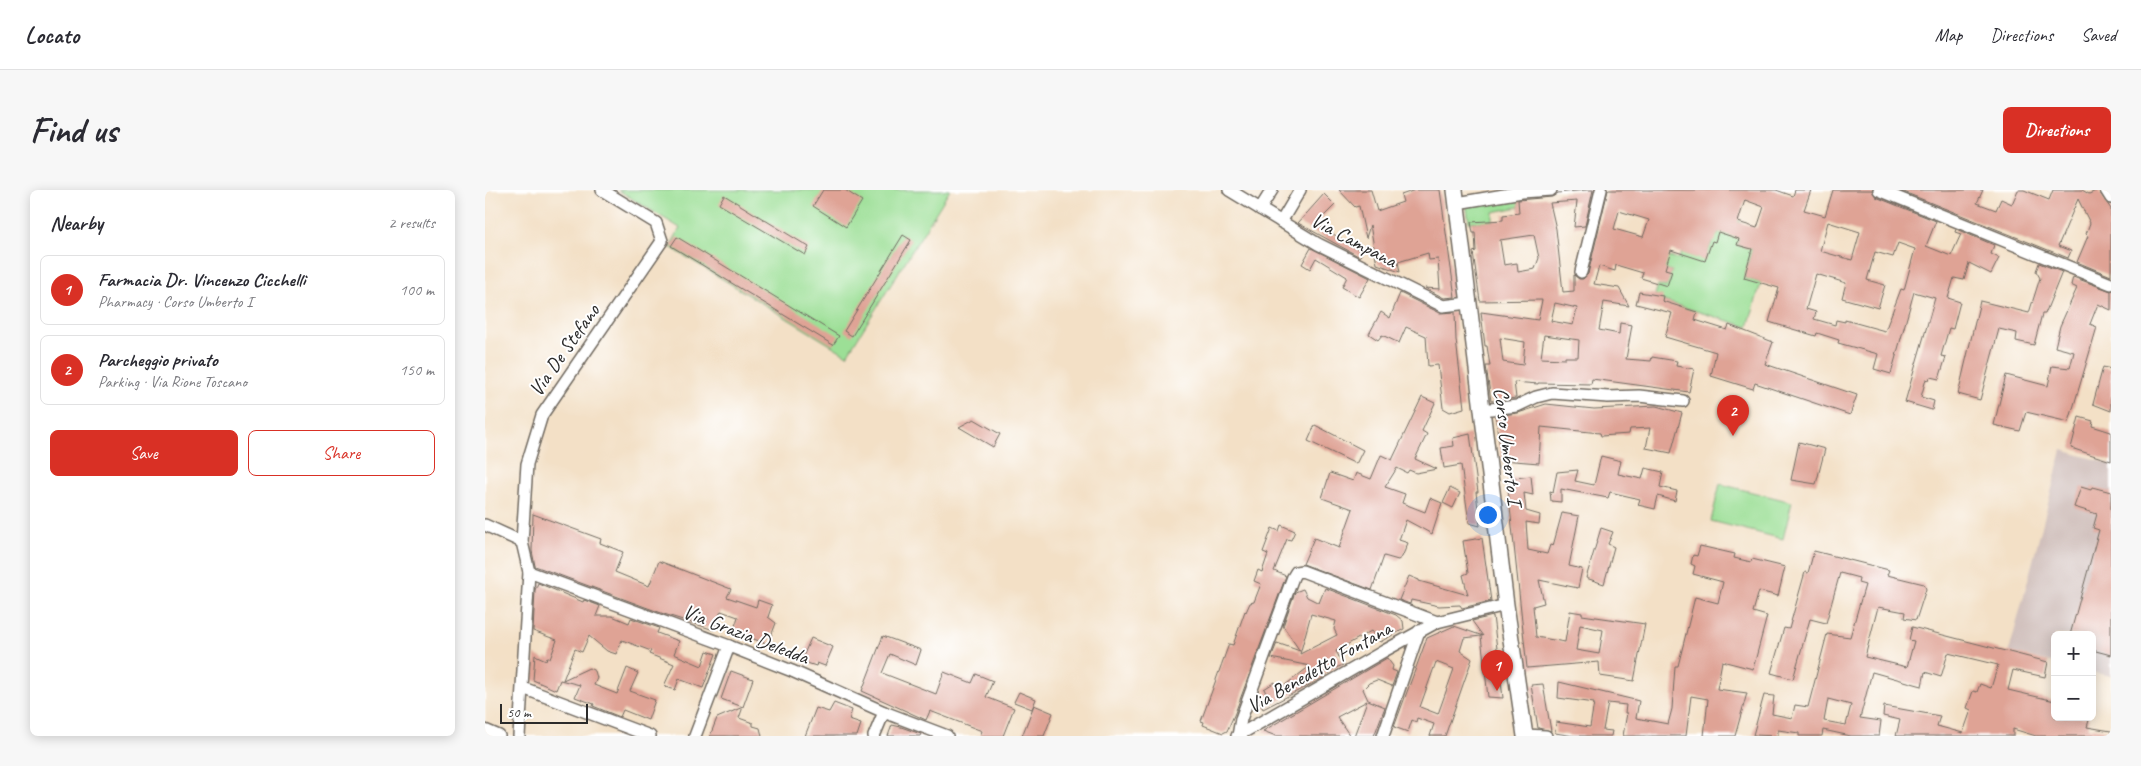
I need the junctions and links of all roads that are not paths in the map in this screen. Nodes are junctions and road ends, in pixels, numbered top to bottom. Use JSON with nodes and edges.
{"nodes":[{"id":1,"x":603,"y":190,"type":"edge"},
{"id":2,"x":1229,"y":190,"type":"edge"},
{"id":3,"x":1271,"y":190,"type":"edge"},
{"id":4,"x":1301,"y":190,"type":"edge"},
{"id":5,"x":1551,"y":190,"type":"edge"},
{"id":6,"x":1601,"y":190,"type":"edge"},
{"id":7,"x":1879,"y":190,"type":"edge"},
{"id":8,"x":2106,"y":190,"type":"edge"},
{"id":9,"x":1456,"y":196,"type":"edge"},
{"id":10,"x":2111,"y":198,"type":"edge"},
{"id":11,"x":1260,"y":209,"type":"junction"},
{"id":12,"x":1281,"y":222,"type":"junction"},
{"id":13,"x":1581,"y":272,"type":"dead end"},
{"id":14,"x":2111,"y":284,"type":"edge"},
{"id":15,"x":1468,"y":302,"type":"junction"},
{"id":16,"x":1683,"y":401,"type":"dead end"},
{"id":17,"x":1483,"y":410,"type":"junction"},
{"id":18,"x":485,"y":525,"type":"edge"},
{"id":19,"x":521,"y":542,"type":"junction"},
{"id":20,"x":529,"y":572,"type":"junction"},
{"id":21,"x":1506,"y":605,"type":"junction"},
{"id":22,"x":1437,"y":622,"type":"junction"},
{"id":23,"x":1419,"y":631,"type":"junction"},
{"id":24,"x":729,"y":646,"type":"junction"},
{"id":25,"x":523,"y":688,"type":"junction"},
{"id":26,"x":884,"y":712,"type":"junction"},
{"id":27,"x":485,"y":730,"type":"edge"},
{"id":28,"x":1525,"y":735,"type":"edge"},
{"id":29,"x":499,"y":736,"type":"edge"},
{"id":30,"x":519,"y":736,"type":"edge"},
{"id":31,"x":650,"y":736,"type":"edge"},
{"id":32,"x":695,"y":736,"type":"edge"},
{"id":33,"x":874,"y":736,"type":"edge"},
{"id":34,"x":947,"y":736,"type":"edge"},
{"id":35,"x":1238,"y":736,"type":"edge"},
{"id":36,"x":1383,"y":736,"type":"edge"},
{"id":37,"x":1546,"y":736,"type":"edge"}],
"edges":[{"from":1,"to":19,"type":"street","name":"Via De Stefano"},
{"from":2,"to":11,"type":"street","name":"Via Campana"},
{"from":3,"to":11,"type":"street"},
{"from":4,"to":12,"type":"street"},
{"from":5,"to":9,"type":"street"},
{"from":6,"to":13,"type":"street"},
{"from":7,"to":14,"type":"street"},
{"from":8,"to":10,"type":"street"},
{"from":9,"to":15,"type":"main road","name":"Corso Umberto I"},
{"from":11,"to":12,"type":"street","name":"Via Campana"},
{"from":12,"to":15,"type":"street","name":"Via Campana"},
{"from":15,"to":17,"type":"main road","name":"Corso Umberto I"},
{"from":16,"to":17,"type":"street"},
{"from":17,"to":21,"type":"main road","name":"Corso Umberto I"},
{"from":18,"to":19,"type":"street"},
{"from":19,"to":20,"type":"street","name":"Via De Stefano"},
{"from":20,"to":24,"type":"street","name":"Via Grazia Deledda"},
{"from":20,"to":25,"type":"street","name":"Via De Stefano"},
{"from":21,"to":22,"type":"street","name":"Via Benedetto Fontana"},
{"from":21,"to":28,"type":"main road","name":"Corso Umberto I"},
{"from":22,"to":23,"type":"street","name":"Via Benedetto Fontana"},
{"from":22,"to":35,"type":"street","name":"Via Benedetto Fontana"},
{"from":23,"to":35,"type":"street","name":"Via Benedetto Fontana"},
{"from":23,"to":36,"type":"street","name":"Via Benedetto Fontana"},
{"from":24,"to":26,"type":"street","name":"Via Grazia Deledda"},
{"from":24,"to":32,"type":"street"},
{"from":25,"to":30,"type":"street","name":"Via De Stefano"},
{"from":25,"to":31,"type":"street"},
{"from":26,"to":33,"type":"street"},
{"from":26,"to":34,"type":"street","name":"Via Grazia Deledda"},
{"from":27,"to":29,"type":"street"},
{"from":28,"to":37,"type":"street"}]}
